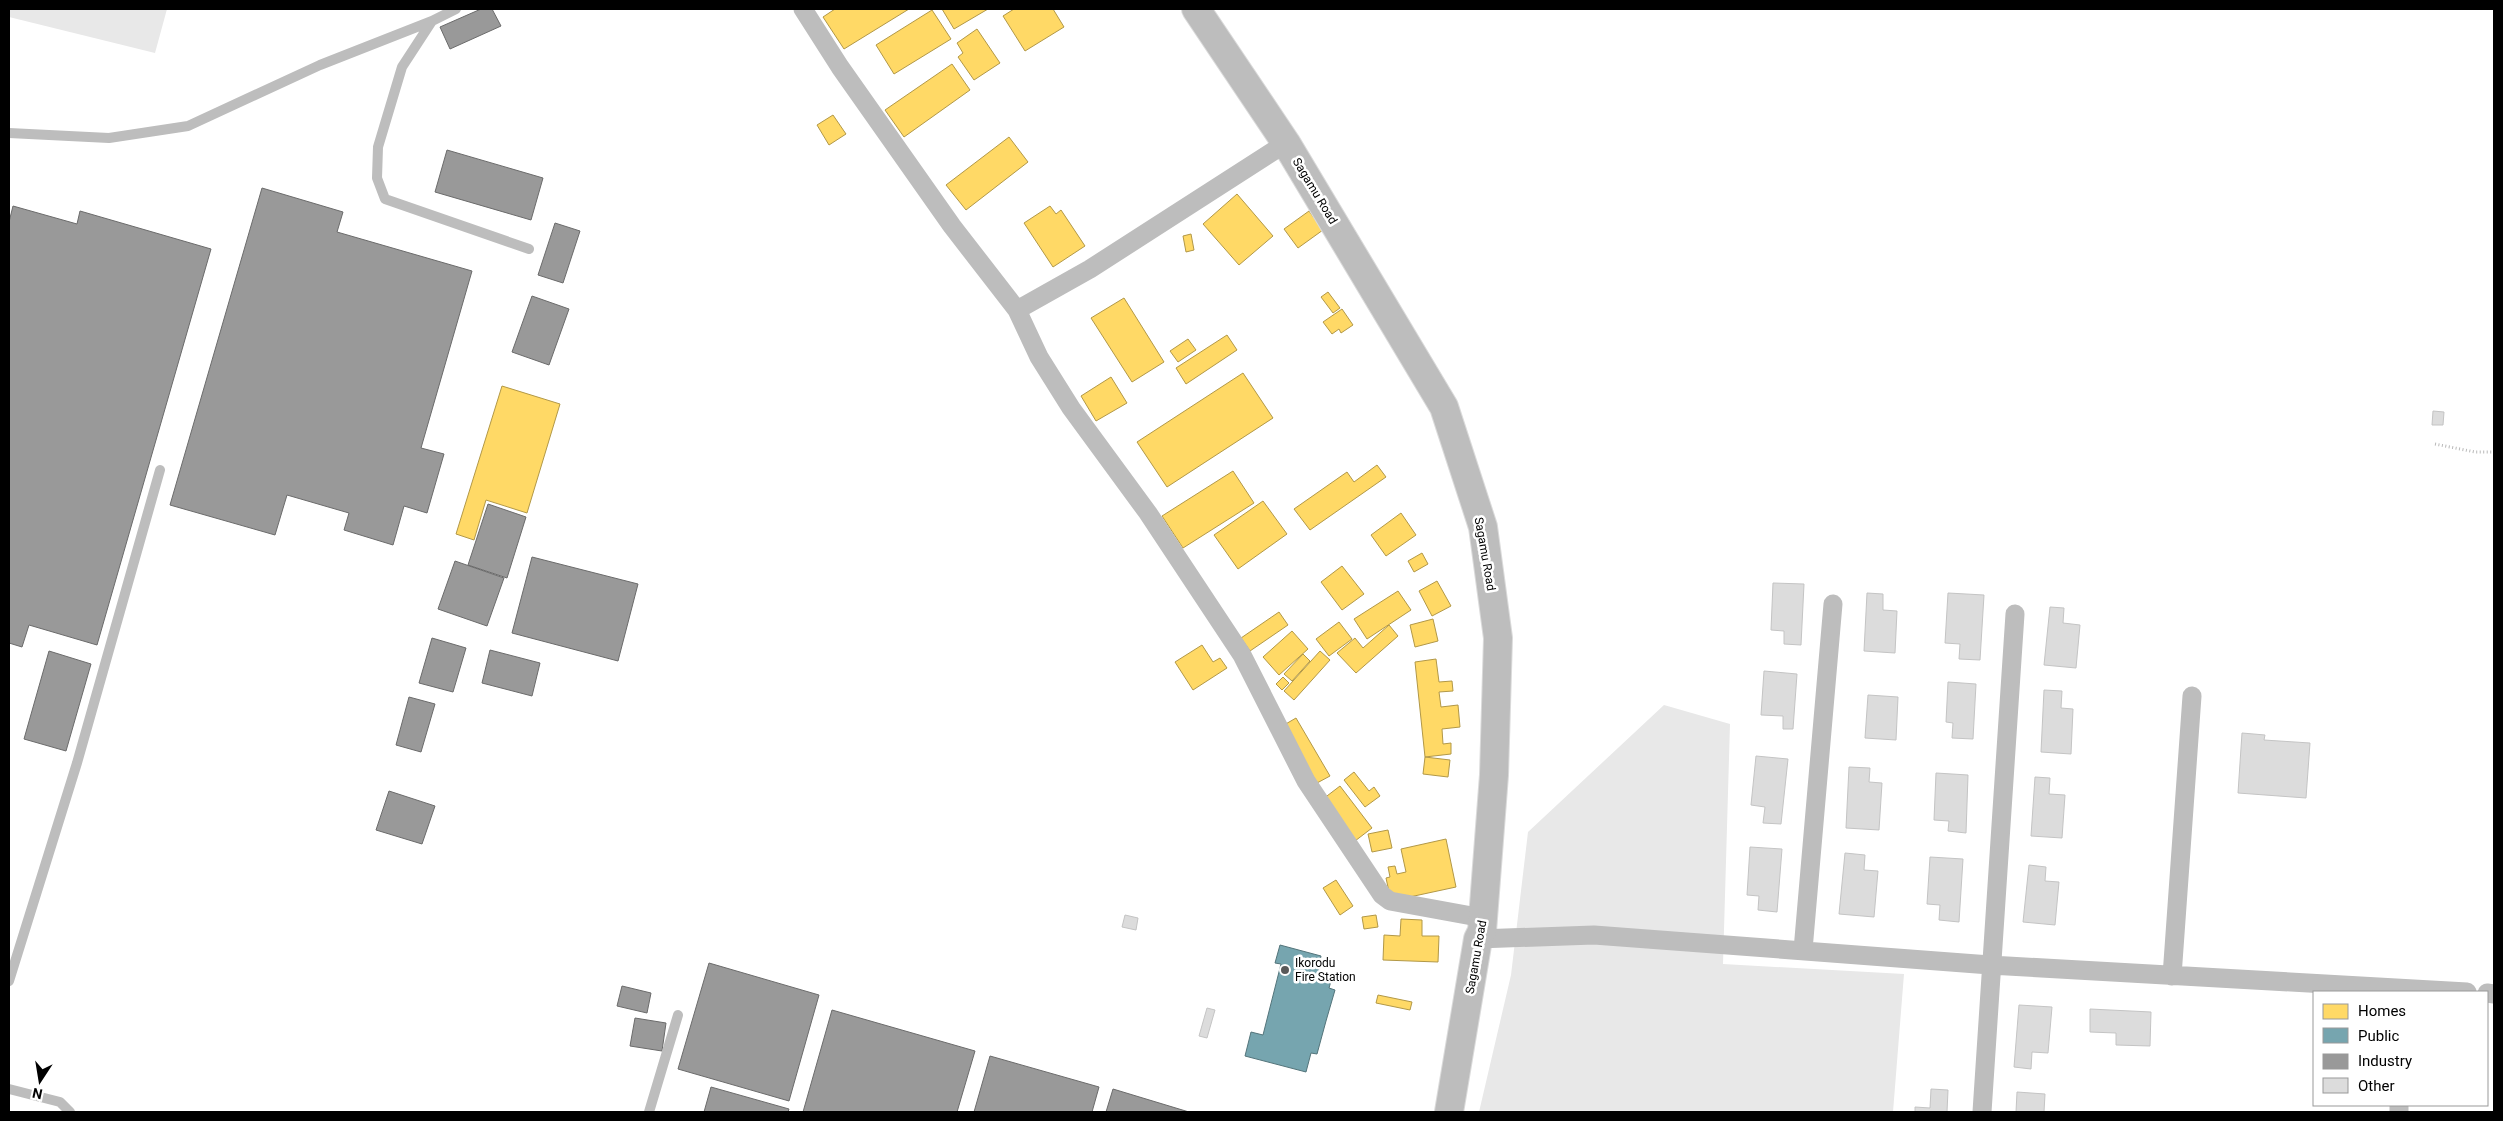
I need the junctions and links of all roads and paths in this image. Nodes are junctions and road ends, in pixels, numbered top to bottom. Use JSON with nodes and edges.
{"nodes":[{"id":1,"x":456,"y":9,"type":"edge"},
{"id":2,"x":802,"y":9,"type":"edge"},
{"id":3,"x":1196,"y":9,"type":"edge"},
{"id":4,"x":432,"y":21,"type":"junction"},
{"id":5,"x":9,"y":133,"type":"edge"},
{"id":6,"x":1286,"y":143,"type":"junction"},
{"id":7,"x":529,"y":249,"type":"dead end"},
{"id":8,"x":1017,"y":310,"type":"junction"},
{"id":9,"x":2435,"y":444,"type":"dead end"},
{"id":10,"x":2494,"y":452,"type":"edge"},
{"id":11,"x":160,"y":470,"type":"dead end"},
{"id":12,"x":1833,"y":604,"type":"dead end"},
{"id":13,"x":2015,"y":614,"type":"dead end"},
{"id":14,"x":2192,"y":696,"type":"dead end"},
{"id":15,"x":1481,"y":929,"type":"junction"},
{"id":16,"x":1803,"y":950,"type":"junction"},
{"id":17,"x":1990,"y":965,"type":"junction"},
{"id":18,"x":2172,"y":976,"type":"junction"},
{"id":19,"x":9,"y":981,"type":"edge"},
{"id":20,"x":2406,"y":991,"type":"edge"},
{"id":21,"x":678,"y":1015,"type":"dead end"},
{"id":22,"x":9,"y":1089,"type":"edge"},
{"id":23,"x":70,"y":1112,"type":"edge"},
{"id":24,"x":649,"y":1112,"type":"edge"},
{"id":25,"x":1449,"y":1112,"type":"edge"},
{"id":26,"x":1982,"y":1112,"type":"edge"}],
"edges":[{"from":1,"to":4,"type":"lane"},
{"from":2,"to":8,"type":"street"},
{"from":3,"to":6,"type":"highway","name":"Sagamu Road"},
{"from":4,"to":5,"type":"lane"},
{"from":4,"to":7,"type":"lane"},
{"from":6,"to":8,"type":"street"},
{"from":6,"to":15,"type":"highway","name":"Sagamu Road"},
{"from":8,"to":15,"type":"street"},
{"from":9,"to":10,"type":"path"},
{"from":11,"to":19,"type":"lane"},
{"from":12,"to":16,"type":"street"},
{"from":13,"to":17,"type":"street"},
{"from":14,"to":18,"type":"street"},
{"from":15,"to":16,"type":"street"},
{"from":15,"to":25,"type":"highway","name":"Sagamu Road"},
{"from":16,"to":17,"type":"street"},
{"from":17,"to":18,"type":"street"},
{"from":17,"to":26,"type":"street"},
{"from":18,"to":20,"type":"street"},
{"from":21,"to":24,"type":"lane"},
{"from":22,"to":23,"type":"lane"}]}
